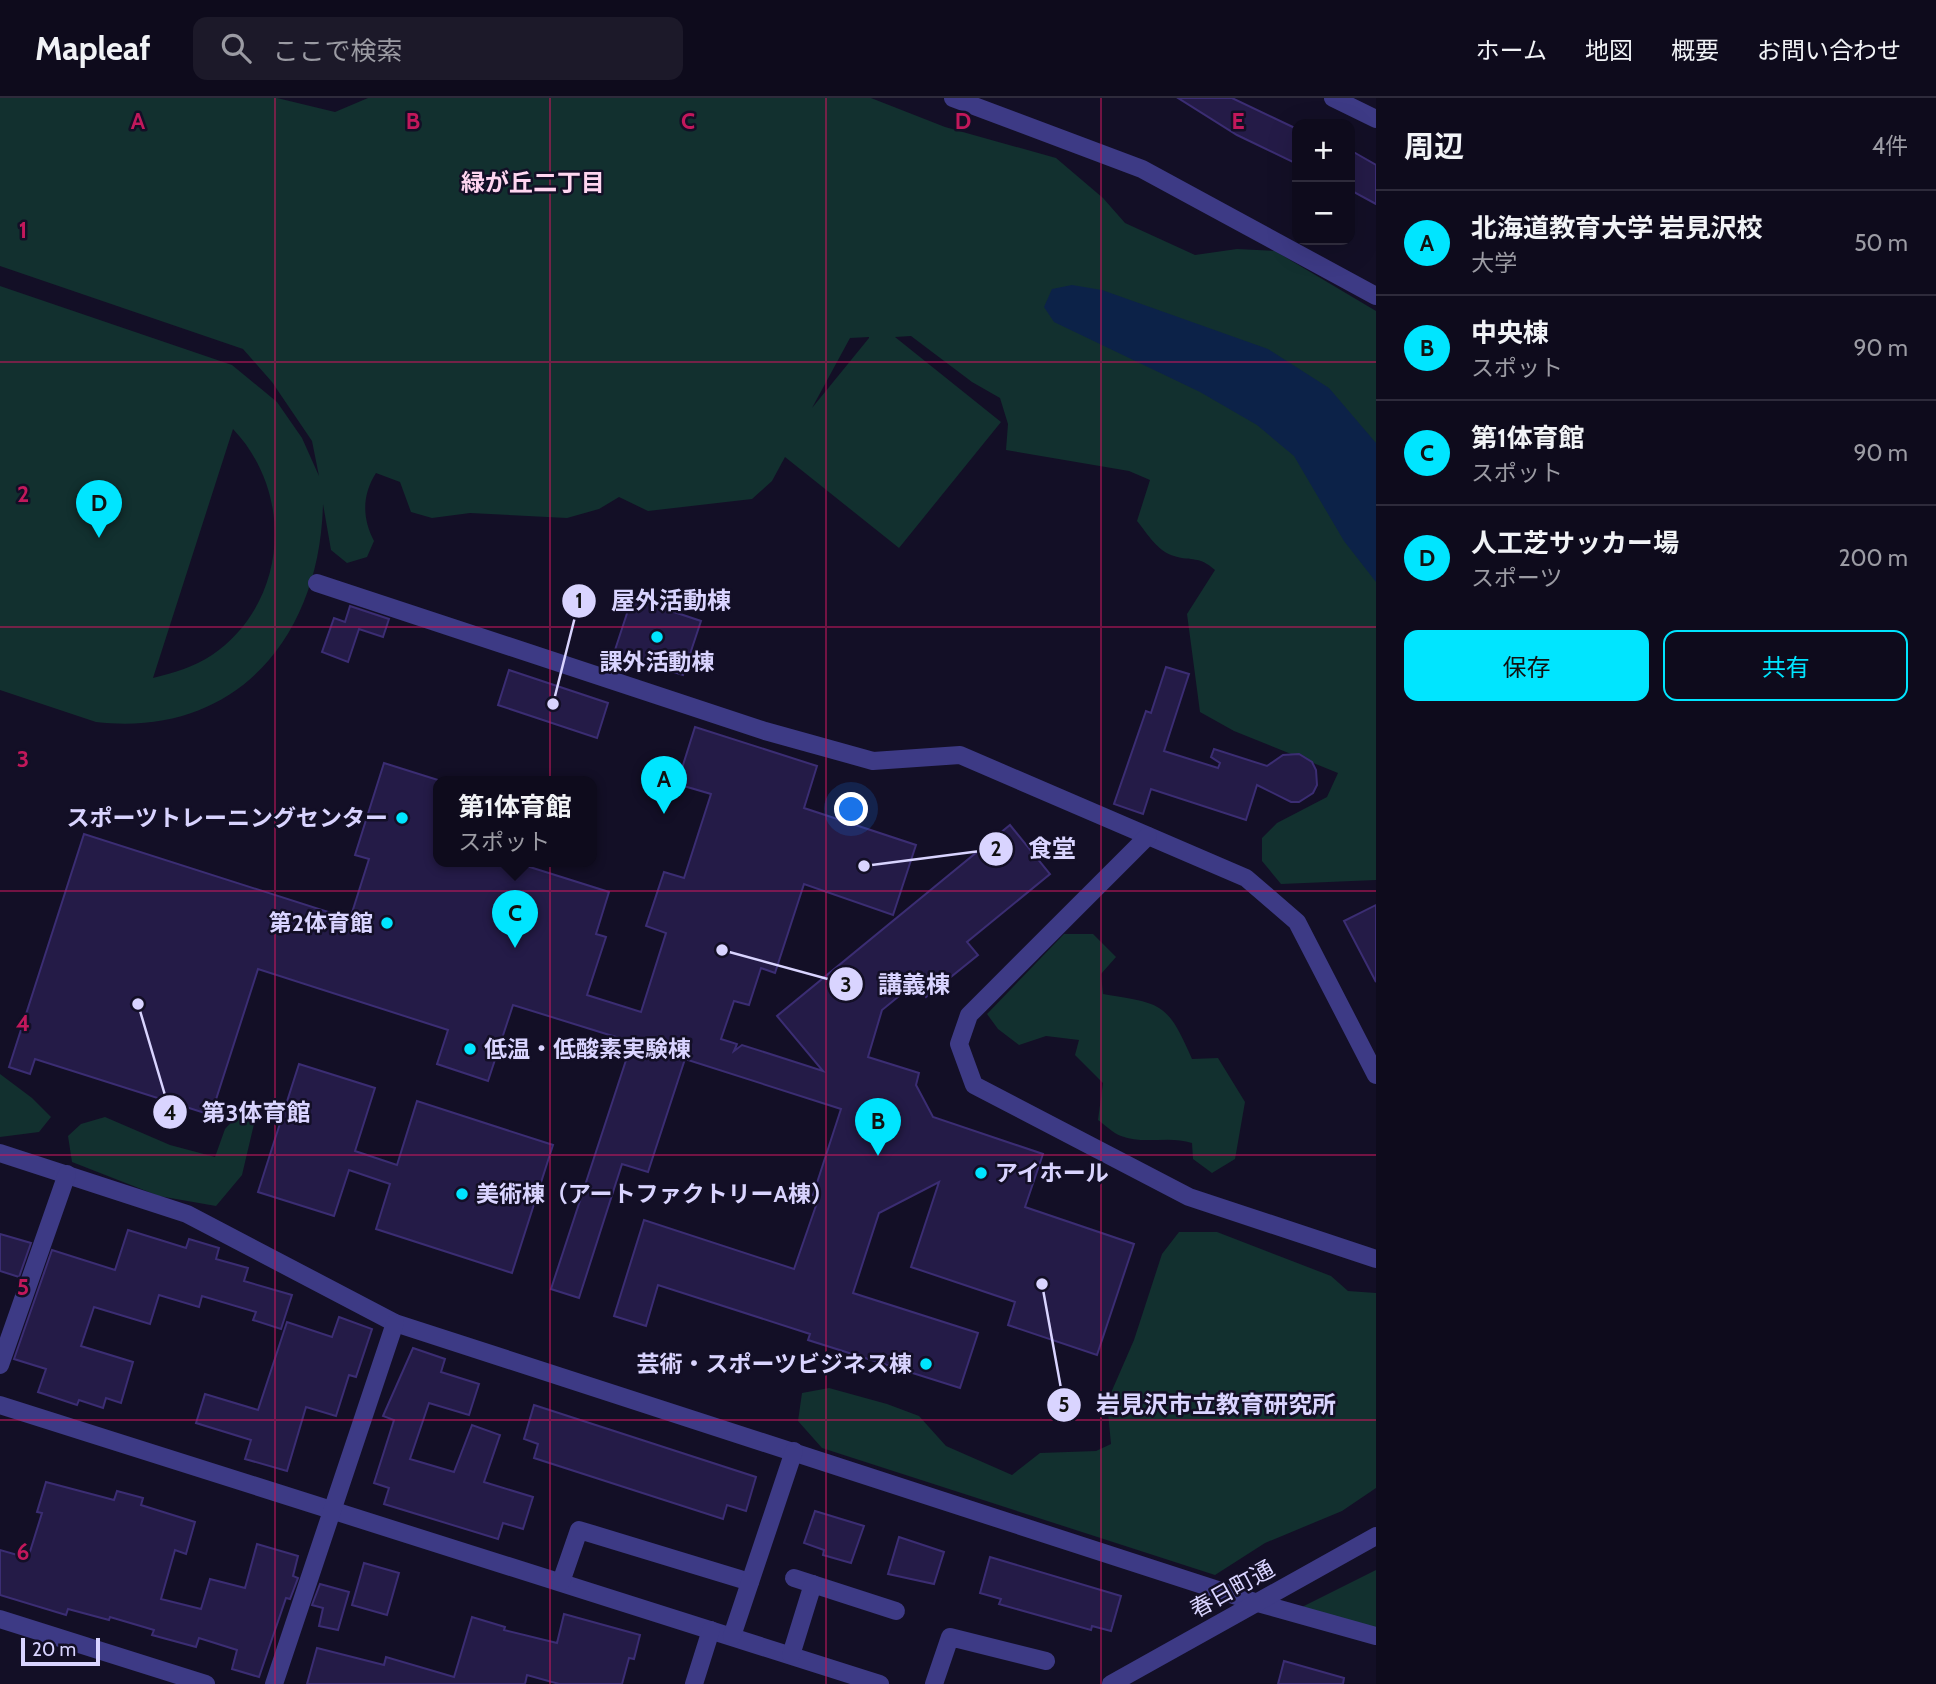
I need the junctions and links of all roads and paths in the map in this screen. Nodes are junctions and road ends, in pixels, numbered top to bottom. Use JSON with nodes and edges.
{"nodes":[{"id":1,"x":953,"y":98,"type":"edge"},
{"id":2,"x":1333,"y":98,"type":"edge"},
{"id":3,"x":1376,"y":119,"type":"edge"},
{"id":4,"x":1376,"y":296,"type":"edge"},
{"id":5,"x":317,"y":583,"type":"dead end"},
{"id":6,"x":1148,"y":836,"type":"junction"},
{"id":7,"x":1376,"y":1074,"type":"edge"},
{"id":8,"x":0,"y":1153,"type":"edge"},
{"id":9,"x":67,"y":1174,"type":"junction"},
{"id":10,"x":1376,"y":1259,"type":"edge"},
{"id":11,"x":395,"y":1323,"type":"junction"},
{"id":12,"x":0,"y":1365,"type":"edge"},
{"id":13,"x":0,"y":1405,"type":"edge"},
{"id":14,"x":794,"y":1451,"type":"junction"},
{"id":15,"x":332,"y":1510,"type":"junction"},
{"id":16,"x":1376,"y":1536,"type":"edge"},
{"id":17,"x":794,"y":1578,"type":"dead end"},
{"id":18,"x":561,"y":1582,"type":"junction"},
{"id":19,"x":750,"y":1582,"type":"junction"},
{"id":20,"x":813,"y":1584,"type":"junction"},
{"id":21,"x":1258,"y":1603,"type":"junction"},
{"id":22,"x":896,"y":1611,"type":"dead end"},
{"id":23,"x":0,"y":1619,"type":"edge"},
{"id":24,"x":712,"y":1630,"type":"junction"},
{"id":25,"x":732,"y":1636,"type":"junction"},
{"id":26,"x":1376,"y":1636,"type":"edge"},
{"id":27,"x":791,"y":1655,"type":"junction"},
{"id":28,"x":1046,"y":1661,"type":"dead end"},
{"id":29,"x":206,"y":1684,"type":"edge"},
{"id":30,"x":274,"y":1684,"type":"edge"},
{"id":31,"x":694,"y":1684,"type":"edge"},
{"id":32,"x":880,"y":1684,"type":"edge"},
{"id":33,"x":934,"y":1684,"type":"edge"},
{"id":34,"x":1111,"y":1684,"type":"edge"}],
"edges":[{"from":1,"to":4,"type":"street"},
{"from":2,"to":3,"type":"street"},
{"from":5,"to":6,"type":"street"},
{"from":6,"to":7,"type":"street"},
{"from":6,"to":10,"type":"street"},
{"from":8,"to":9,"type":"street"},
{"from":9,"to":11,"type":"street"},
{"from":9,"to":12,"type":"street"},
{"from":11,"to":14,"type":"street"},
{"from":11,"to":15,"type":"street"},
{"from":13,"to":15,"type":"street"},
{"from":14,"to":19,"type":"street"},
{"from":14,"to":21,"type":"street"},
{"from":15,"to":18,"type":"street"},
{"from":15,"to":30,"type":"street"},
{"from":16,"to":21,"type":"street","name":"春日町通"},
{"from":17,"to":20,"type":"street"},
{"from":18,"to":19,"type":"street"},
{"from":18,"to":24,"type":"street"},
{"from":19,"to":25,"type":"street"},
{"from":20,"to":22,"type":"street"},
{"from":20,"to":27,"type":"street"},
{"from":21,"to":26,"type":"street"},
{"from":21,"to":34,"type":"street","name":"春日町通"},
{"from":23,"to":29,"type":"street"},
{"from":24,"to":25,"type":"street"},
{"from":24,"to":31,"type":"street"},
{"from":25,"to":27,"type":"street"},
{"from":27,"to":32,"type":"street"},
{"from":28,"to":33,"type":"street"}]}
